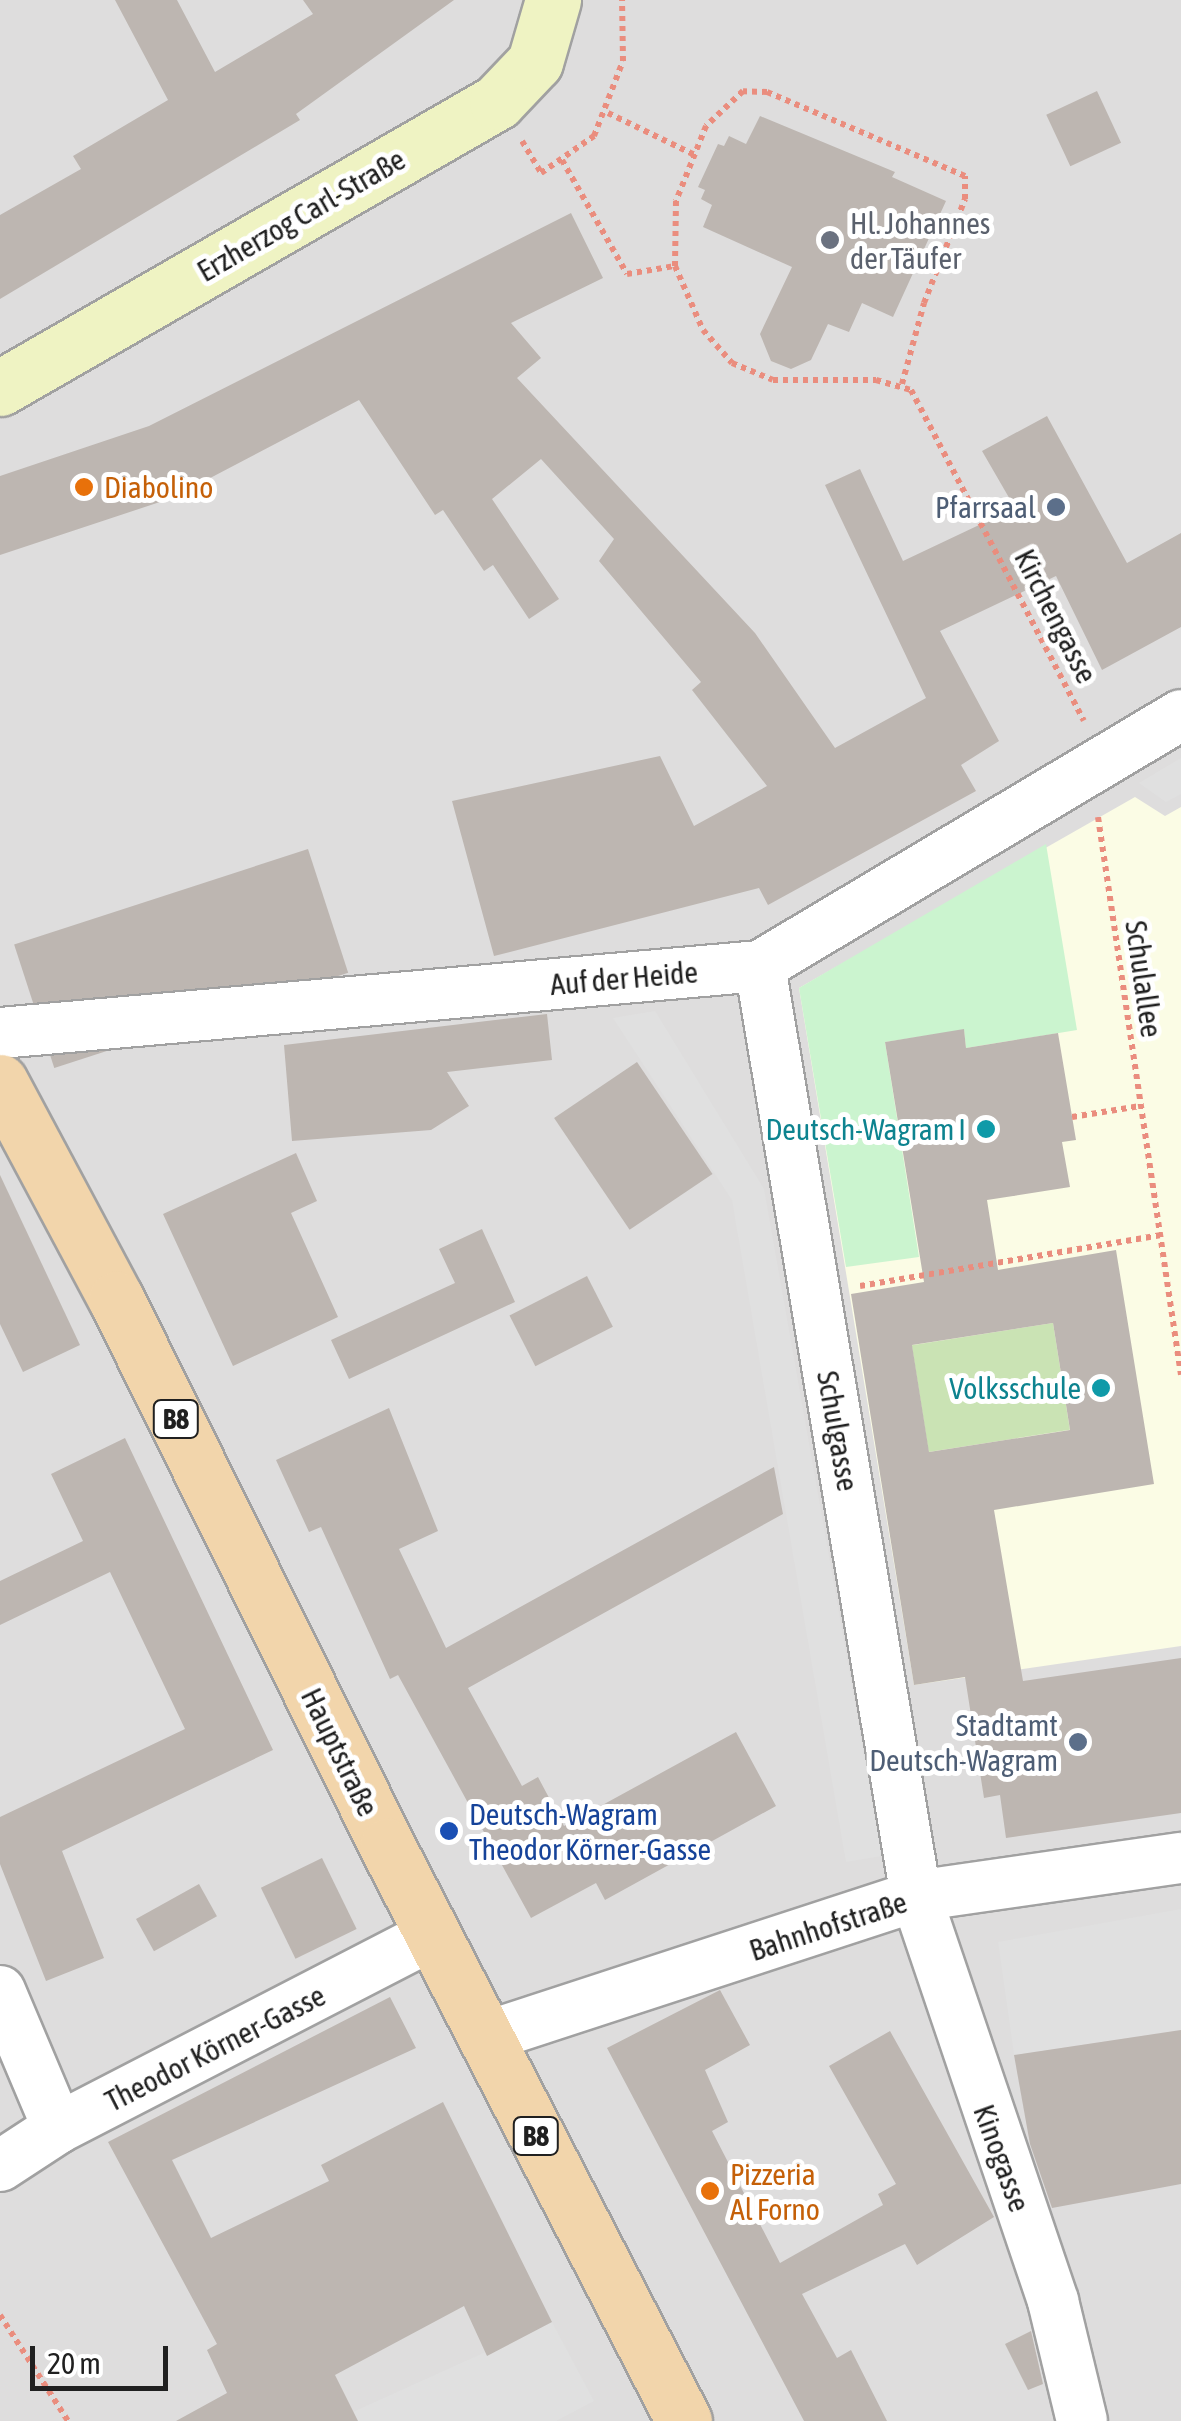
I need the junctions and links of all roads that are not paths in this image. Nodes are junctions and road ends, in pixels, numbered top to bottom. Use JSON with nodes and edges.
{"nodes":[{"id":1,"x":552,"y":0,"type":"edge"},
{"id":2,"x":0,"y":388,"type":"edge"},
{"id":3,"x":1181,"y":715,"type":"edge"},
{"id":4,"x":760,"y":966,"type":"junction"},
{"id":5,"x":0,"y":1033,"type":"edge"},
{"id":6,"x":0,"y":1082,"type":"edge"},
{"id":7,"x":1181,"y":1858,"type":"edge"},
{"id":8,"x":916,"y":1896,"type":"junction"},
{"id":9,"x":432,"y":1935,"type":"junction"},
{"id":10,"x":0,"y":1990,"type":"edge"},
{"id":11,"x":485,"y":2037,"type":"junction"},
{"id":12,"x":58,"y":2128,"type":"junction"},
{"id":13,"x":0,"y":2166,"type":"edge"},
{"id":14,"x":1080,"y":2412,"type":"edge"},
{"id":15,"x":684,"y":2421,"type":"edge"}],
"edges":[{"from":1,"to":2,"type":"main road","name":"Erzherzog Carl-Straße"},
{"from":3,"to":4,"type":"street","name":"Auf der Heide"},
{"from":4,"to":5,"type":"street","name":"Auf der Heide"},
{"from":4,"to":8,"type":"street","name":"Schulgasse"},
{"from":6,"to":9,"type":"main road","name":"Hauptstraße","number":"B8"},
{"from":7,"to":8,"type":"street","name":"Bahnhofstraße"},
{"from":8,"to":11,"type":"street","name":"Bahnhofstraße"},
{"from":8,"to":14,"type":"street","name":"Kinogasse"},
{"from":9,"to":11,"type":"main road","name":"Hauptstraße","number":"B8"},
{"from":9,"to":12,"type":"street","name":"Theodor Körner-Gasse"},
{"from":10,"to":12,"type":"street"},
{"from":11,"to":15,"type":"main road","name":"Hauptstraße","number":"B8"},
{"from":12,"to":13,"type":"street","name":"Theodor Körner-Gasse"}]}
